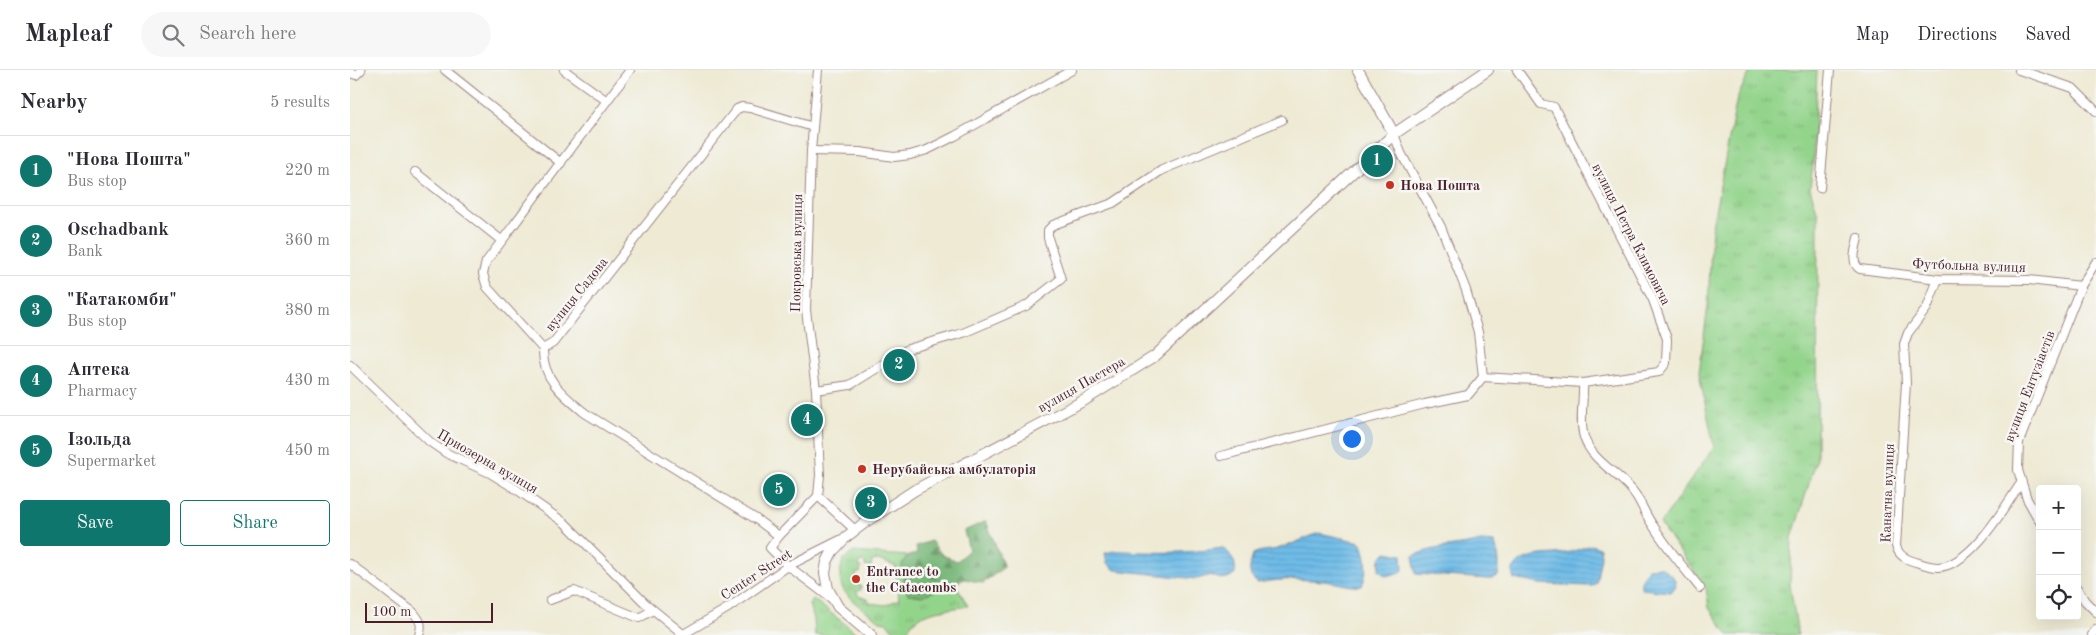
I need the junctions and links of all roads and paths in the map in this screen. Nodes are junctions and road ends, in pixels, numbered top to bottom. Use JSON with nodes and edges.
{"nodes":[{"id":1,"x":361,"y":70,"type":"edge"},
{"id":2,"x":445,"y":70,"type":"edge"},
{"id":3,"x":564,"y":70,"type":"edge"},
{"id":4,"x":630,"y":70,"type":"edge"},
{"id":5,"x":818,"y":70,"type":"edge"},
{"id":6,"x":1072,"y":70,"type":"edge"},
{"id":7,"x":1358,"y":70,"type":"edge"},
{"id":8,"x":1488,"y":70,"type":"edge"},
{"id":9,"x":1517,"y":70,"type":"edge"},
{"id":10,"x":1830,"y":70,"type":"edge"},
{"id":11,"x":2019,"y":70,"type":"edge"},
{"id":12,"x":350,"y":72,"type":"edge"},
{"id":13,"x":607,"y":101,"type":"junction"},
{"id":14,"x":2096,"y":110,"type":"edge"},
{"id":15,"x":1282,"y":120,"type":"dead end"},
{"id":16,"x":813,"y":127,"type":"junction"},
{"id":17,"x":1394,"y":134,"type":"junction"},
{"id":18,"x":811,"y":151,"type":"junction"},
{"id":19,"x":561,"y":163,"type":"junction"},
{"id":20,"x":415,"y":172,"type":"dead end"},
{"id":21,"x":1820,"y":188,"type":"dead end"},
{"id":22,"x":1858,"y":238,"type":"dead end"},
{"id":23,"x":501,"y":240,"type":"junction"},
{"id":24,"x":2096,"y":262,"type":"edge"},
{"id":25,"x":1938,"y":279,"type":"junction"},
{"id":26,"x":2081,"y":286,"type":"junction"},
{"id":27,"x":543,"y":349,"type":"junction"},
{"id":28,"x":350,"y":365,"type":"edge"},
{"id":29,"x":1483,"y":377,"type":"junction"},
{"id":30,"x":1583,"y":383,"type":"junction"},
{"id":31,"x":816,"y":390,"type":"junction"},
{"id":32,"x":1221,"y":456,"type":"dead end"},
{"id":33,"x":2021,"y":483,"type":"junction"},
{"id":34,"x":818,"y":496,"type":"junction"},
{"id":35,"x":2036,"y":515,"type":"edge"},
{"id":36,"x":855,"y":530,"type":"junction"},
{"id":37,"x":779,"y":536,"type":"junction"},
{"id":38,"x":846,"y":537,"type":"junction"},
{"id":39,"x":350,"y":564,"type":"edge"},
{"id":40,"x":788,"y":566,"type":"junction"},
{"id":41,"x":1700,"y":588,"type":"dead end"},
{"id":42,"x":2081,"y":594,"type":"edge"},
{"id":43,"x":550,"y":600,"type":"dead end"},
{"id":44,"x":832,"y":600,"type":"junction"},
{"id":45,"x":653,"y":610,"type":"junction"},
{"id":46,"x":2096,"y":612,"type":"edge"},
{"id":47,"x":2096,"y":629,"type":"edge"},
{"id":48,"x":419,"y":635,"type":"edge"},
{"id":49,"x":683,"y":635,"type":"edge"},
{"id":50,"x":871,"y":635,"type":"edge"},
{"id":51,"x":2092,"y":635,"type":"edge"}],
"edges":[{"from":1,"to":12,"type":"street"},
{"from":2,"to":19,"type":"street"},
{"from":3,"to":13,"type":"street"},
{"from":4,"to":13,"type":"street","name":"вулиця Садова"},
{"from":5,"to":16,"type":"street","name":"Покровська вулиця"},
{"from":6,"to":18,"type":"street"},
{"from":7,"to":17,"type":"street"},
{"from":8,"to":17,"type":"street","name":"вулиця Пастера"},
{"from":9,"to":30,"type":"street","name":"вулиця Петра Климовича"},
{"from":10,"to":21,"type":"street"},
{"from":11,"to":14,"type":"street"},
{"from":13,"to":19,"type":"street","name":"вулиця Садова"},
{"from":15,"to":31,"type":"street"},
{"from":16,"to":18,"type":"street","name":"Покровська вулиця"},
{"from":16,"to":27,"type":"street","name":"вулиця Садова"},
{"from":17,"to":29,"type":"street"},
{"from":17,"to":36,"type":"street","name":"вулиця Пастера"},
{"from":18,"to":31,"type":"street","name":"Покровська вулиця"},
{"from":19,"to":23,"type":"street","name":"вулиця Садова"},
{"from":20,"to":23,"type":"street"},
{"from":22,"to":25,"type":"street","name":"Футбольна вулиця"},
{"from":23,"to":27,"type":"street","name":"вулиця Садова"},
{"from":24,"to":26,"type":"street","name":"вулиця Ентузіастів"},
{"from":25,"to":26,"type":"street","name":"Футбольна вулиця"},
{"from":25,"to":33,"type":"street","name":"Канатна вулиця"},
{"from":26,"to":33,"type":"street","name":"вулиця Ентузіастів"},
{"from":27,"to":37,"type":"street"},
{"from":28,"to":45,"type":"street","name":"Приозерна вулиця"},
{"from":29,"to":30,"type":"street","name":"вулиця Петра Климовича"},
{"from":29,"to":32,"type":"street"},
{"from":30,"to":41,"type":"street"},
{"from":31,"to":34,"type":"street","name":"Покровська вулиця"},
{"from":33,"to":35,"type":"street","name":"вулиця Ентузіастів"},
{"from":34,"to":36,"type":"street"},
{"from":34,"to":37,"type":"street"},
{"from":36,"to":38,"type":"street","name":"вулиця Пастера"},
{"from":37,"to":40,"type":"street"},
{"from":38,"to":40,"type":"street","name":"Center Street"},
{"from":38,"to":44,"type":"street","name":"вулиця Пастера"},
{"from":39,"to":48,"type":"street"},
{"from":40,"to":44,"type":"street"},
{"from":40,"to":49,"type":"street","name":"Center Street"},
{"from":42,"to":46,"type":"street"},
{"from":43,"to":45,"type":"street"},
{"from":44,"to":50,"type":"street"},
{"from":45,"to":49,"type":"street","name":"Приозерна вулиця"},
{"from":47,"to":51,"type":"street"}]}
